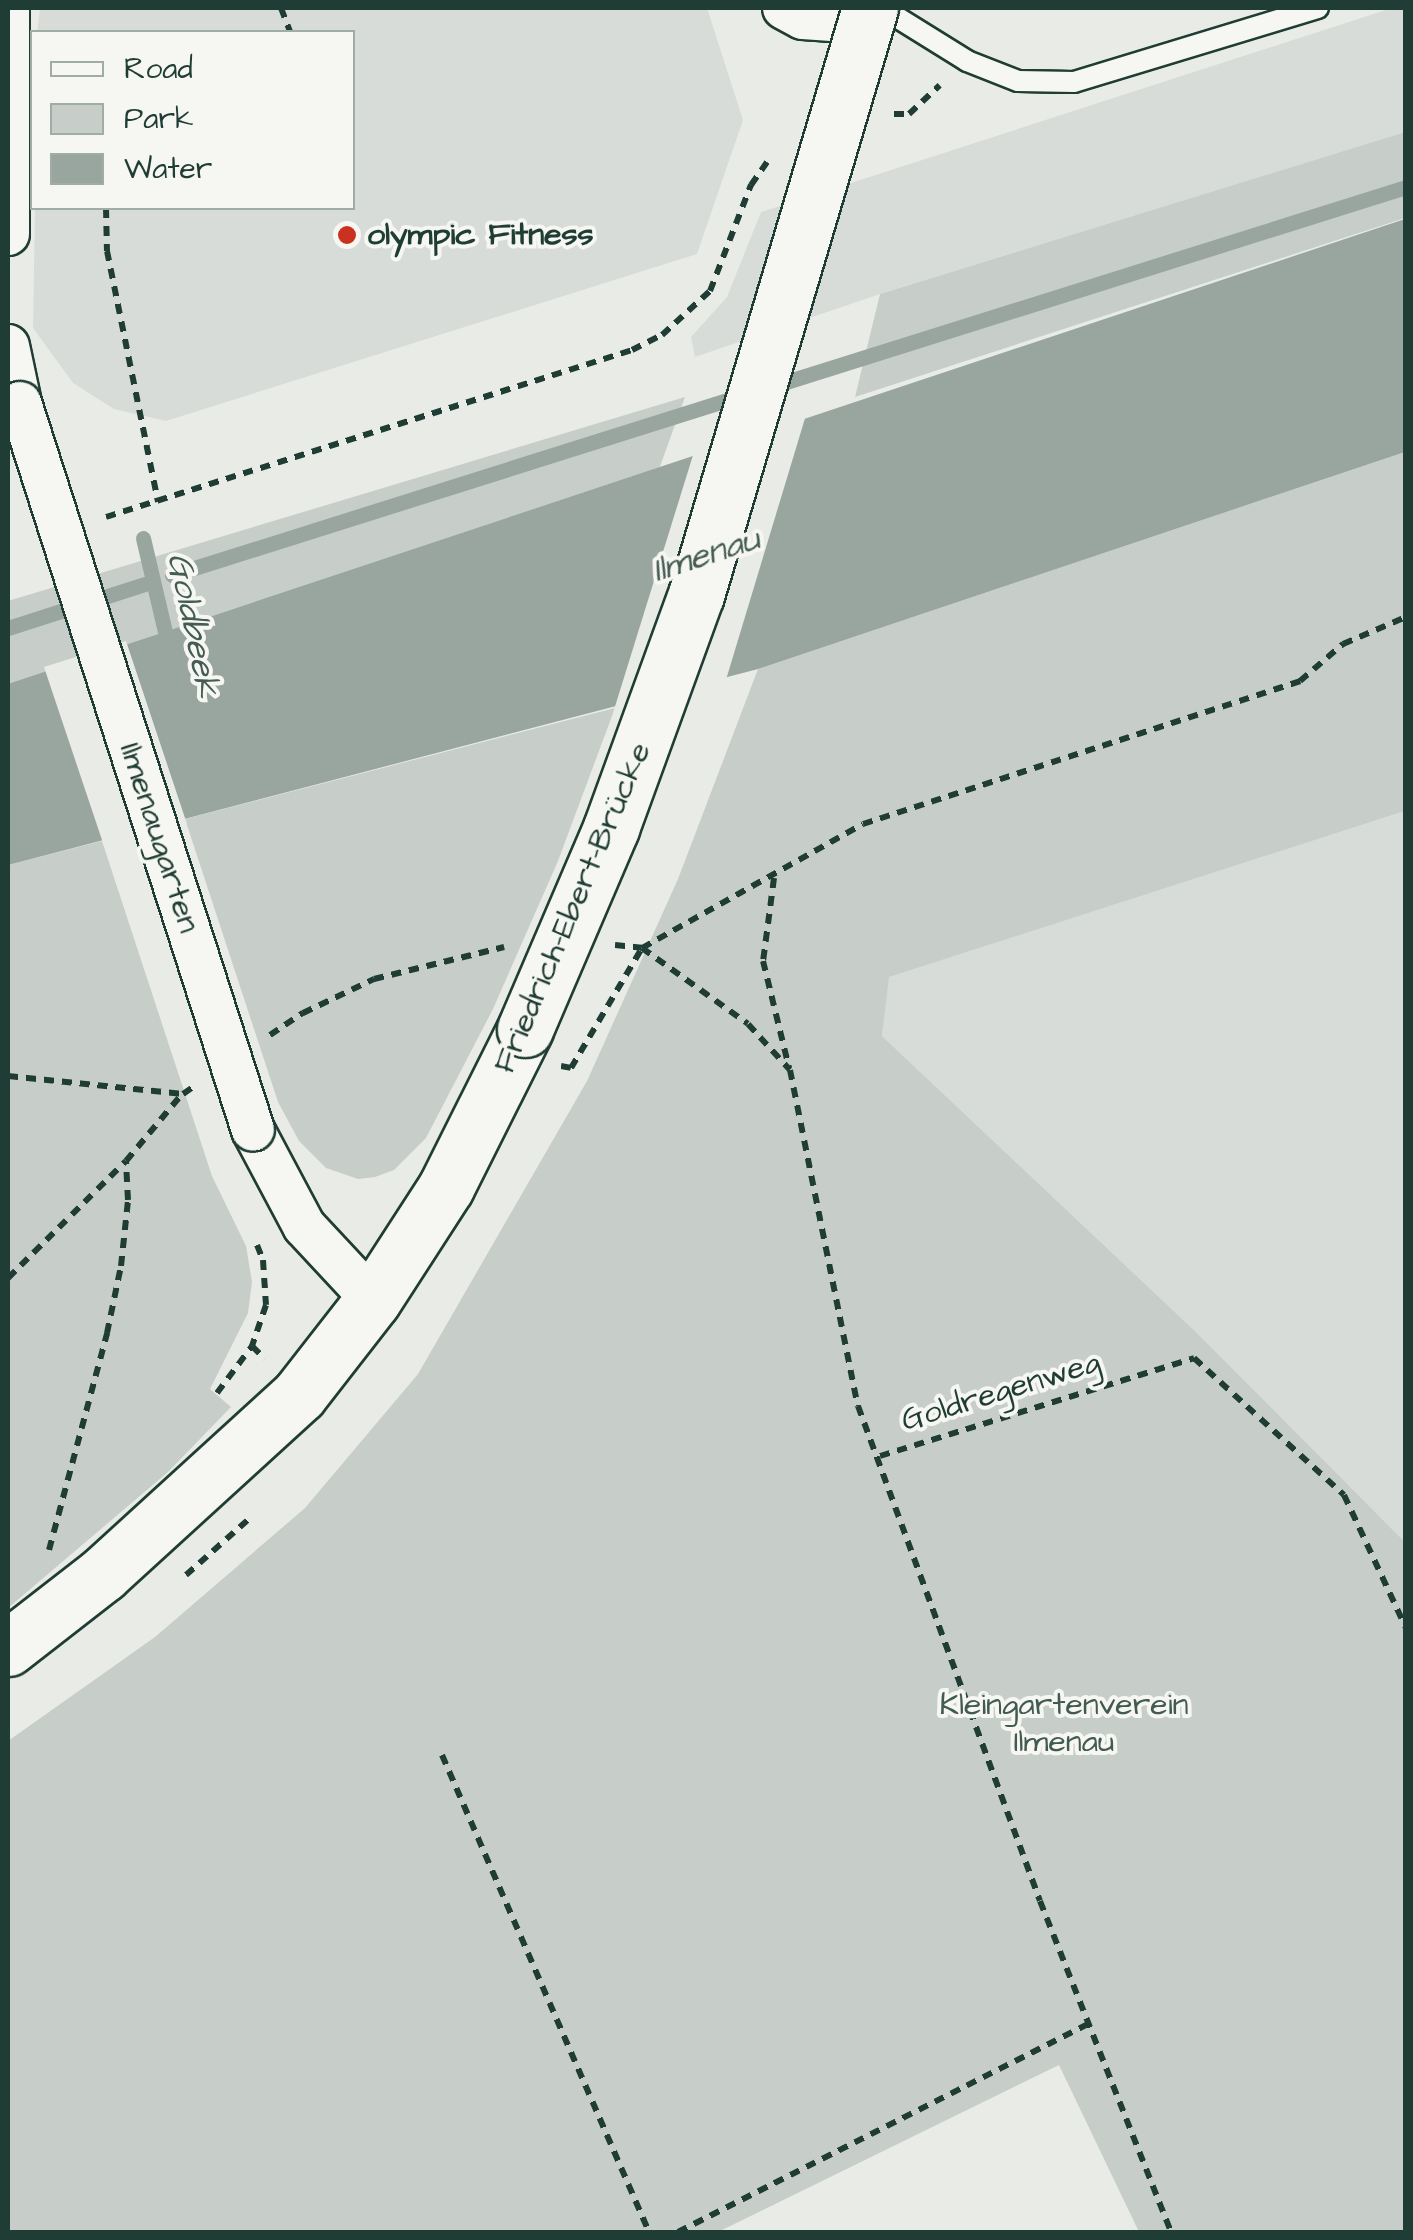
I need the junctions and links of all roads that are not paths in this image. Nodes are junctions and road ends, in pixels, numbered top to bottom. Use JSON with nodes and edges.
{"nodes":[{"id":1,"x":8,"y":8,"type":"edge"},
{"id":2,"x":784,"y":8,"type":"edge"},
{"id":3,"x":871,"y":8,"type":"edge"},
{"id":4,"x":882,"y":8,"type":"edge"},
{"id":5,"x":1318,"y":8,"type":"edge"},
{"id":6,"x":8,"y":234,"type":"edge"},
{"id":7,"x":8,"y":346,"type":"edge"},
{"id":8,"x":373,"y":1300,"type":"junction"},
{"id":9,"x":8,"y":1648,"type":"edge"}],
"edges":[{"from":1,"to":6,"type":"street"},
{"from":2,"to":3,"type":"street"},
{"from":3,"to":8,"type":"main road","name":"Friedrich-Ebert-Brücke","bridge":true},
{"from":4,"to":5,"type":"lane"},
{"from":7,"to":8,"type":"street","name":"Ilmenaugarten","bridge":true},
{"from":8,"to":9,"type":"main road","name":"Friedrich-Ebert-Brücke"}]}
